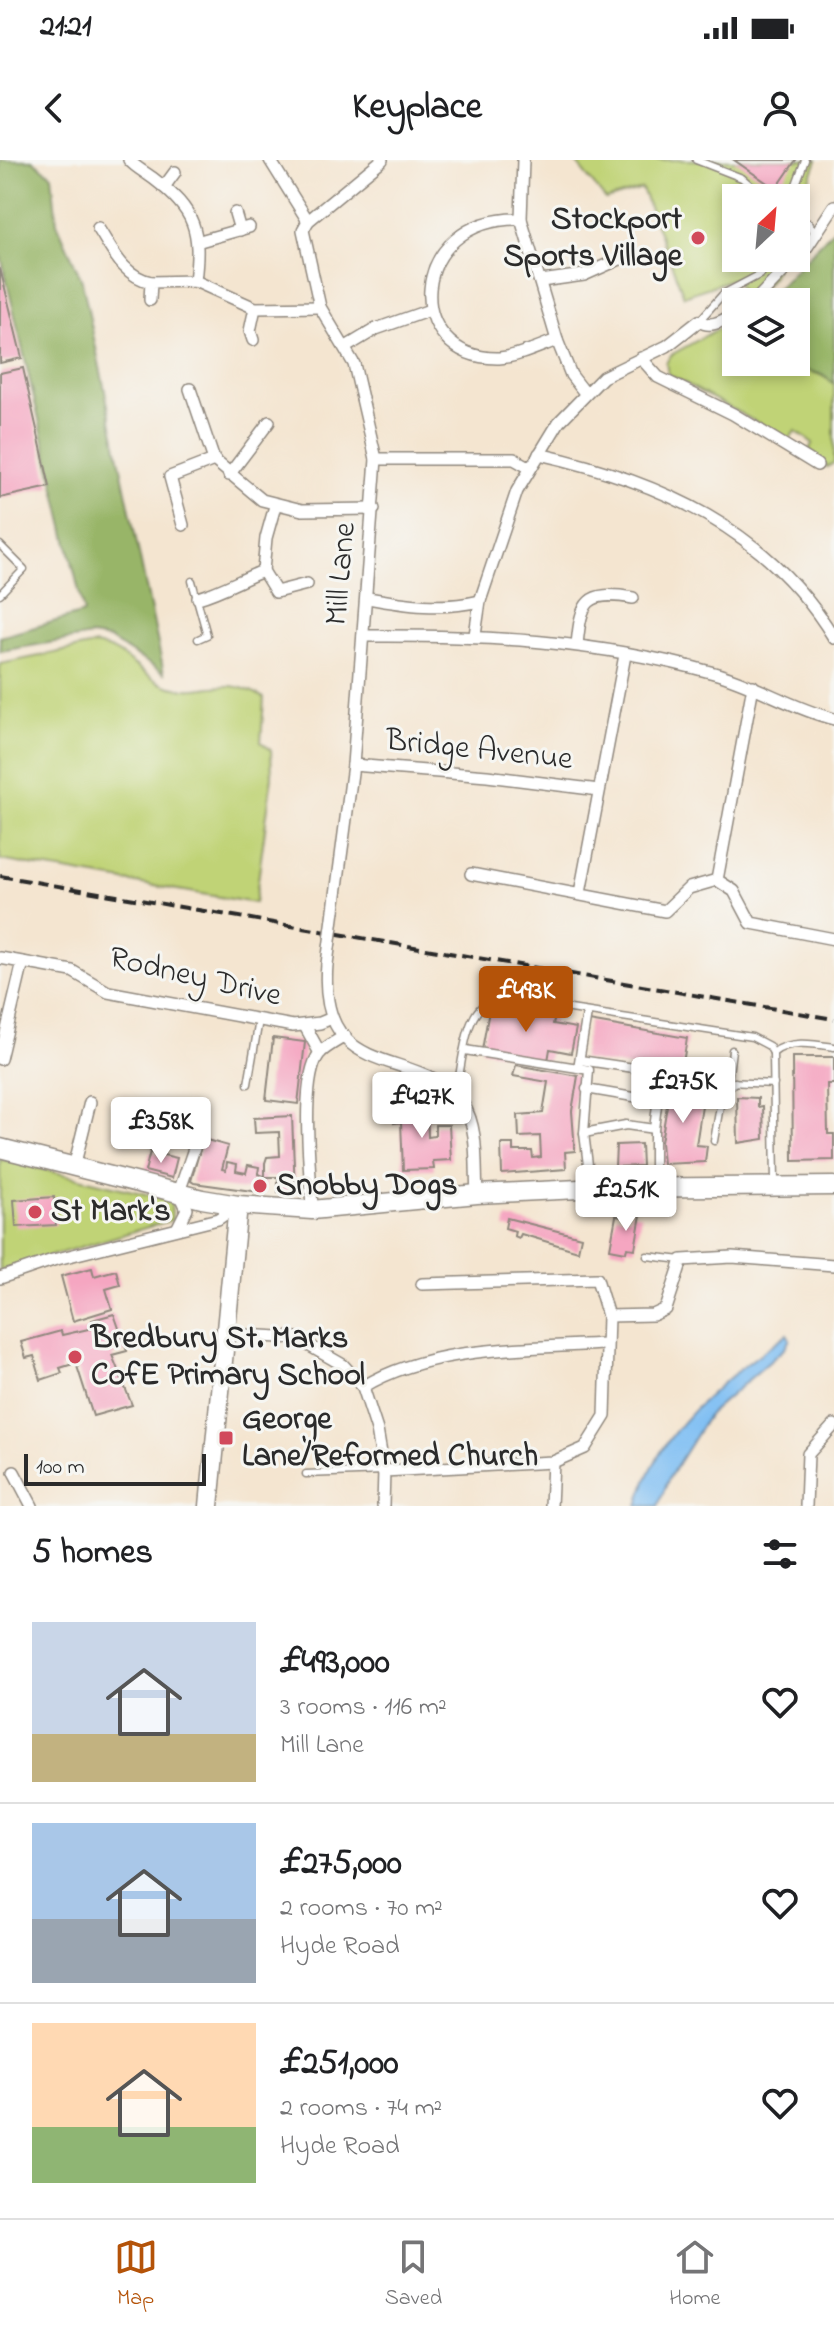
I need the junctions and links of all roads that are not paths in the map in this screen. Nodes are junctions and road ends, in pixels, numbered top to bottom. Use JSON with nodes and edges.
{"nodes":[{"id":1,"x":129,"y":160,"type":"edge"},
{"id":2,"x":382,"y":160,"type":"edge"},
{"id":3,"x":523,"y":160,"type":"edge"},
{"id":4,"x":696,"y":160,"type":"edge"},
{"id":5,"x":805,"y":160,"type":"edge"},
{"id":6,"x":276,"y":162,"type":"edge"},
{"id":7,"x":175,"y":172,"type":"dead end"},
{"id":8,"x":749,"y":184,"type":"edge"},
{"id":9,"x":796,"y":184,"type":"edge"},
{"id":10,"x":164,"y":187,"type":"junction"},
{"id":11,"x":834,"y":206,"type":"edge"},
{"id":12,"x":235,"y":213,"type":"dead end"},
{"id":13,"x":521,"y":219,"type":"junction"},
{"id":14,"x":308,"y":221,"type":"junction"},
{"id":15,"x":810,"y":225,"type":"edge"},
{"id":16,"x":116,"y":228,"type":"dead end"},
{"id":17,"x":816,"y":236,"type":"junction"},
{"id":18,"x":200,"y":241,"type":"junction"},
{"id":19,"x":622,"y":258,"type":"dead end"},
{"id":20,"x":762,"y":272,"type":"edge"},
{"id":21,"x":195,"y":281,"type":"junction"},
{"id":22,"x":541,"y":281,"type":"junction"},
{"id":23,"x":151,"y":282,"type":"junction"},
{"id":24,"x":767,"y":288,"type":"edge"},
{"id":25,"x":150,"y":300,"type":"dead end"},
{"id":26,"x":320,"y":307,"type":"junction"},
{"id":27,"x":255,"y":308,"type":"junction"},
{"id":28,"x":430,"y":310,"type":"junction"},
{"id":29,"x":699,"y":321,"type":"junction"},
{"id":30,"x":722,"y":321,"type":"edge"},
{"id":31,"x":253,"y":340,"type":"dead end"},
{"id":32,"x":557,"y":340,"type":"junction"},
{"id":33,"x":346,"y":347,"type":"junction"},
{"id":34,"x":641,"y":358,"type":"junction"},
{"id":35,"x":190,"y":389,"type":"dead end"},
{"id":36,"x":585,"y":393,"type":"junction"},
{"id":37,"x":269,"y":422,"type":"dead end"},
{"id":38,"x":539,"y":454,"type":"junction"},
{"id":39,"x":376,"y":459,"type":"junction"},
{"id":40,"x":214,"y":460,"type":"junction"},
{"id":41,"x":817,"y":465,"type":"dead end"},
{"id":42,"x":530,"y":468,"type":"junction"},
{"id":43,"x":229,"y":475,"type":"junction"},
{"id":44,"x":275,"y":506,"type":"junction"},
{"id":45,"x":374,"y":509,"type":"junction"},
{"id":46,"x":183,"y":525,"type":"dead end"},
{"id":47,"x":0,"y":545,"type":"edge"},
{"id":48,"x":263,"y":571,"type":"junction"},
{"id":49,"x":192,"y":581,"type":"dead end"},
{"id":50,"x":307,"y":584,"type":"dead end"},
{"id":51,"x":0,"y":594,"type":"edge"},
{"id":52,"x":198,"y":598,"type":"junction"},
{"id":53,"x":368,"y":598,"type":"junction"},
{"id":54,"x":633,"y":598,"type":"dead end"},
{"id":55,"x":480,"y":601,"type":"junction"},
{"id":56,"x":475,"y":635,"type":"junction"},
{"id":57,"x":363,"y":636,"type":"junction"},
{"id":58,"x":834,"y":638,"type":"edge"},
{"id":59,"x":198,"y":639,"type":"dead end"},
{"id":60,"x":577,"y":645,"type":"junction"},
{"id":61,"x":625,"y":655,"type":"junction"},
{"id":62,"x":753,"y":686,"type":"junction"},
{"id":63,"x":834,"y":719,"type":"edge"},
{"id":64,"x":353,"y":765,"type":"junction"},
{"id":65,"x":599,"y":790,"type":"junction"},
{"id":66,"x":471,"y":874,"type":"dead end"},
{"id":67,"x":717,"y":880,"type":"junction"},
{"id":68,"x":580,"y":893,"type":"junction"},
{"id":69,"x":834,"y":939,"type":"edge"},
{"id":70,"x":0,"y":958,"type":"edge"},
{"id":71,"x":23,"y":962,"type":"junction"},
{"id":72,"x":587,"y":1013,"type":"junction"},
{"id":73,"x":332,"y":1018,"type":"junction"},
{"id":74,"x":259,"y":1020,"type":"junction"},
{"id":75,"x":305,"y":1026,"type":"junction"},
{"id":76,"x":345,"y":1036,"type":"junction"},
{"id":77,"x":834,"y":1047,"type":"edge"},
{"id":78,"x":465,"y":1050,"type":"junction"},
{"id":79,"x":732,"y":1050,"type":"dead end"},
{"id":80,"x":320,"y":1053,"type":"junction"},
{"id":81,"x":773,"y":1053,"type":"junction"},
{"id":82,"x":0,"y":1059,"type":"edge"},
{"id":83,"x":579,"y":1064,"type":"junction"},
{"id":84,"x":661,"y":1073,"type":"junction"},
{"id":85,"x":731,"y":1082,"type":"junction"},
{"id":86,"x":248,"y":1084,"type":"dead end"},
{"id":87,"x":774,"y":1084,"type":"junction"},
{"id":88,"x":586,"y":1089,"type":"junction"},
{"id":89,"x":452,"y":1091,"type":"junction"},
{"id":90,"x":657,"y":1101,"type":"junction"},
{"id":91,"x":90,"y":1102,"type":"dead end"},
{"id":92,"x":654,"y":1129,"type":"junction"},
{"id":93,"x":584,"y":1133,"type":"junction"},
{"id":94,"x":198,"y":1137,"type":"dead end"},
{"id":95,"x":714,"y":1141,"type":"dead end"},
{"id":96,"x":0,"y":1148,"type":"edge"},
{"id":97,"x":74,"y":1167,"type":"junction"},
{"id":98,"x":654,"y":1186,"type":"junction"},
{"id":99,"x":834,"y":1186,"type":"edge"},
{"id":100,"x":775,"y":1187,"type":"junction"},
{"id":101,"x":591,"y":1189,"type":"junction"},
{"id":102,"x":179,"y":1192,"type":"junction"},
{"id":103,"x":477,"y":1194,"type":"junction"},
{"id":104,"x":238,"y":1205,"type":"junction"},
{"id":105,"x":312,"y":1210,"type":"junction"},
{"id":106,"x":178,"y":1227,"type":"junction"},
{"id":107,"x":647,"y":1256,"type":"dead end"},
{"id":108,"x":682,"y":1260,"type":"junction"},
{"id":109,"x":834,"y":1265,"type":"edge"},
{"id":110,"x":0,"y":1278,"type":"edge"},
{"id":111,"x":422,"y":1284,"type":"dead end"},
{"id":112,"x":608,"y":1316,"type":"junction"},
{"id":113,"x":226,"y":1334,"type":"junction"},
{"id":114,"x":604,"y":1344,"type":"junction"},
{"id":115,"x":363,"y":1387,"type":"junction"},
{"id":116,"x":834,"y":1425,"type":"edge"},
{"id":117,"x":553,"y":1462,"type":"junction"},
{"id":118,"x":384,"y":1471,"type":"junction"},
{"id":119,"x":14,"y":1472,"type":"dead end"},
{"id":120,"x":306,"y":1474,"type":"dead end"},
{"id":121,"x":809,"y":1505,"type":"edge"},
{"id":122,"x":32,"y":1506,"type":"edge"},
{"id":123,"x":209,"y":1506,"type":"edge"},
{"id":124,"x":383,"y":1506,"type":"edge"},
{"id":125,"x":551,"y":1506,"type":"edge"}],
"edges":[{"from":1,"to":10,"type":"street"},
{"from":2,"to":14,"type":"street"},
{"from":3,"to":13,"type":"street"},
{"from":4,"to":8,"type":"lane"},
{"from":5,"to":9,"type":"lane"},
{"from":6,"to":14,"type":"street"},
{"from":7,"to":10,"type":"street"},
{"from":10,"to":18,"type":"street"},
{"from":11,"to":17,"type":"street"},
{"from":12,"to":18,"type":"street"},
{"from":13,"to":22,"type":"street"},
{"from":13,"to":28,"type":"street"},
{"from":14,"to":26,"type":"street","name":"Mill Lane"},
{"from":15,"to":17,"type":"lane"},
{"from":16,"to":23,"type":"street"},
{"from":17,"to":24,"type":"street"},
{"from":18,"to":21,"type":"street"},
{"from":19,"to":22,"type":"street"},
{"from":20,"to":29,"type":"lane"},
{"from":21,"to":23,"type":"street"},
{"from":21,"to":27,"type":"street"},
{"from":22,"to":32,"type":"street"},
{"from":23,"to":25,"type":"street"},
{"from":26,"to":27,"type":"street"},
{"from":26,"to":33,"type":"street","name":"Mill Lane"},
{"from":27,"to":31,"type":"street"},
{"from":28,"to":32,"type":"street"},
{"from":28,"to":33,"type":"street"},
{"from":29,"to":30,"type":"street"},
{"from":29,"to":34,"type":"street"},
{"from":32,"to":36,"type":"street"},
{"from":33,"to":39,"type":"street","name":"Mill Lane"},
{"from":34,"to":36,"type":"street"},
{"from":34,"to":41,"type":"street"},
{"from":35,"to":40,"type":"street"},
{"from":36,"to":38,"type":"street"},
{"from":37,"to":43,"type":"street"},
{"from":38,"to":42,"type":"street"},
{"from":38,"to":58,"type":"street"},
{"from":39,"to":42,"type":"street"},
{"from":39,"to":45,"type":"street","name":"Mill Lane"},
{"from":40,"to":43,"type":"street"},
{"from":40,"to":46,"type":"street"},
{"from":42,"to":55,"type":"street"},
{"from":43,"to":44,"type":"street"},
{"from":44,"to":45,"type":"street"},
{"from":44,"to":48,"type":"street"},
{"from":45,"to":53,"type":"street","name":"Mill Lane"},
{"from":47,"to":51,"type":"lane"},
{"from":48,"to":50,"type":"street"},
{"from":48,"to":52,"type":"street"},
{"from":49,"to":52,"type":"lane"},
{"from":52,"to":59,"type":"lane"},
{"from":53,"to":55,"type":"street"},
{"from":53,"to":57,"type":"street","name":"Mill Lane"},
{"from":54,"to":60,"type":"street"},
{"from":55,"to":56,"type":"street"},
{"from":56,"to":57,"type":"street"},
{"from":56,"to":60,"type":"street"},
{"from":57,"to":64,"type":"street","name":"Mill Lane"},
{"from":60,"to":61,"type":"street"},
{"from":61,"to":62,"type":"street"},
{"from":61,"to":65,"type":"street"},
{"from":62,"to":63,"type":"street"},
{"from":62,"to":67,"type":"street"},
{"from":64,"to":65,"type":"street","name":"Bridge Avenue"},
{"from":64,"to":73,"type":"street","name":"Mill Lane","bridge":true},
{"from":65,"to":68,"type":"street"},
{"from":66,"to":68,"type":"street"},
{"from":67,"to":68,"type":"street"},
{"from":67,"to":69,"type":"street"},
{"from":70,"to":71,"type":"street","name":"Rodney Drive"},
{"from":71,"to":74,"type":"street","name":"Rodney Drive"},
{"from":71,"to":82,"type":"street"},
{"from":72,"to":78,"type":"lane"},
{"from":72,"to":81,"type":"lane"},
{"from":72,"to":83,"type":"street"},
{"from":73,"to":75,"type":"street","name":"Rodney Drive"},
{"from":73,"to":76,"type":"street","name":"Mill Lane"},
{"from":74,"to":75,"type":"street","name":"Rodney Drive"},
{"from":74,"to":86,"type":"lane"},
{"from":75,"to":80,"type":"street"},
{"from":76,"to":80,"type":"street"},
{"from":76,"to":89,"type":"street","name":"Mill Lane"},
{"from":77,"to":81,"type":"lane"},
{"from":78,"to":83,"type":"street"},
{"from":78,"to":89,"type":"lane"},
{"from":79,"to":85,"type":"lane"},
{"from":80,"to":105,"type":"street"},
{"from":81,"to":87,"type":"lane"},
{"from":83,"to":84,"type":"street"},
{"from":83,"to":88,"type":"street"},
{"from":84,"to":85,"type":"street"},
{"from":84,"to":90,"type":"street"},
{"from":85,"to":87,"type":"lane"},
{"from":85,"to":95,"type":"lane"},
{"from":87,"to":100,"type":"lane"},
{"from":88,"to":90,"type":"street"},
{"from":88,"to":93,"type":"street"},
{"from":89,"to":103,"type":"street"},
{"from":90,"to":92,"type":"street"},
{"from":91,"to":97,"type":"street"},
{"from":92,"to":93,"type":"street"},
{"from":92,"to":98,"type":"street"},
{"from":93,"to":101,"type":"street"},
{"from":94,"to":102,"type":"street"},
{"from":96,"to":97,"type":"main road"},
{"from":97,"to":102,"type":"main road"},
{"from":98,"to":100,"type":"main road"},
{"from":98,"to":101,"type":"main road"},
{"from":99,"to":100,"type":"main road"},
{"from":101,"to":103,"type":"main road"},
{"from":102,"to":104,"type":"main road"},
{"from":102,"to":106,"type":"street"},
{"from":103,"to":105,"type":"main road"},
{"from":104,"to":105,"type":"main road"},
{"from":104,"to":106,"type":"street"},
{"from":104,"to":113,"type":"main road"},
{"from":106,"to":110,"type":"street"},
{"from":107,"to":108,"type":"lane"},
{"from":108,"to":109,"type":"street"},
{"from":108,"to":112,"type":"street"},
{"from":111,"to":112,"type":"street"},
{"from":112,"to":114,"type":"street"},
{"from":113,"to":115,"type":"street"},
{"from":113,"to":123,"type":"main road"},
{"from":114,"to":115,"type":"street"},
{"from":114,"to":117,"type":"street"},
{"from":115,"to":118,"type":"street"},
{"from":116,"to":121,"type":"street"},
{"from":117,"to":118,"type":"street"},
{"from":117,"to":125,"type":"street"},
{"from":118,"to":120,"type":"lane"},
{"from":118,"to":124,"type":"street"},
{"from":119,"to":122,"type":"street"}]}
